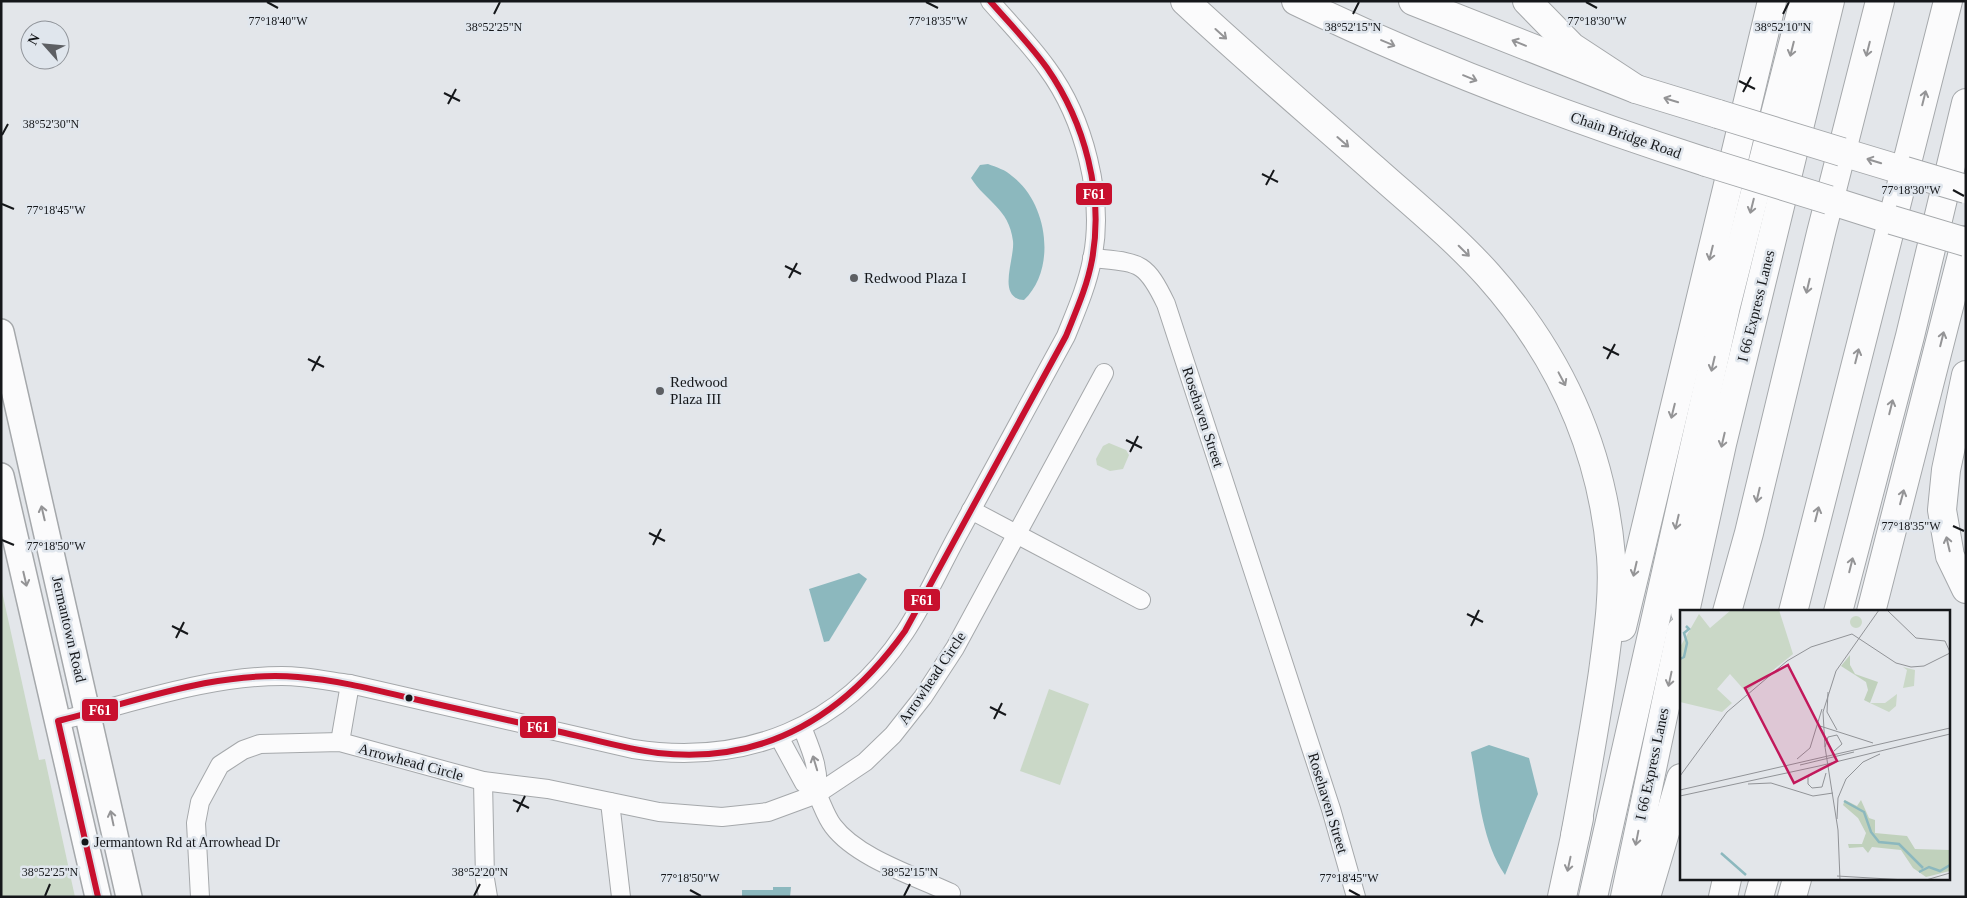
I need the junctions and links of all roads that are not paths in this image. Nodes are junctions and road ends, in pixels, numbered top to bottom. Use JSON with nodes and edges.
{"nodes":[{"id":1,"x":990,"y":1,"type":"edge"},
{"id":2,"x":1185,"y":1,"type":"edge"},
{"id":3,"x":1296,"y":1,"type":"edge"},
{"id":4,"x":1414,"y":1,"type":"edge"},
{"id":5,"x":1527,"y":1,"type":"edge"},
{"id":6,"x":1772,"y":1,"type":"edge"},
{"id":7,"x":1804,"y":1,"type":"edge"},
{"id":8,"x":1830,"y":1,"type":"edge"},
{"id":9,"x":1880,"y":1,"type":"edge"},
{"id":10,"x":1948,"y":1,"type":"edge"},
{"id":11,"x":1636,"y":89,"type":"junction"},
{"id":12,"x":1966,"y":103,"type":"edge"},
{"id":13,"x":1842,"y":152,"type":"junction"},
{"id":14,"x":1905,"y":171,"type":"junction"},
{"id":15,"x":1966,"y":189,"type":"edge"},
{"id":16,"x":1829,"y":200,"type":"junction"},
{"id":17,"x":1892,"y":220,"type":"junction"},
{"id":18,"x":1966,"y":241,"type":"edge"},
{"id":19,"x":1092,"y":258,"type":"junction"},
{"id":20,"x":1,"y":332,"type":"edge"},
{"id":21,"x":1104,"y":373,"type":"dead end"},
{"id":22,"x":1966,"y":375,"type":"edge"},
{"id":23,"x":1,"y":476,"type":"edge"},
{"id":24,"x":971,"y":510,"type":"junction"},
{"id":25,"x":1017,"y":534,"type":"junction"},
{"id":26,"x":1966,"y":589,"type":"edge"},
{"id":27,"x":1141,"y":600,"type":"dead end"},
{"id":28,"x":1685,"y":610,"type":"edge"},
{"id":29,"x":1728,"y":610,"type":"edge"},
{"id":30,"x":1794,"y":610,"type":"edge"},
{"id":31,"x":1839,"y":610,"type":"edge"},
{"id":32,"x":1872,"y":610,"type":"edge"},
{"id":33,"x":1680,"y":636,"type":"edge"},
{"id":34,"x":350,"y":684,"type":"junction"},
{"id":35,"x":89,"y":714,"type":"junction"},
{"id":36,"x":58,"y":721,"type":"junction"},
{"id":37,"x":802,"y":727,"type":"junction"},
{"id":38,"x":780,"y":737,"type":"junction"},
{"id":39,"x":340,"y":742,"type":"junction"},
{"id":40,"x":483,"y":781,"type":"junction"},
{"id":41,"x":1680,"y":781,"type":"edge"},
{"id":42,"x":817,"y":794,"type":"junction"},
{"id":43,"x":610,"y":802,"type":"junction"},
{"id":44,"x":1575,"y":836,"type":"junction"},
{"id":45,"x":1727,"y":880,"type":"edge"},
{"id":46,"x":1764,"y":880,"type":"edge"},
{"id":47,"x":1797,"y":880,"type":"edge"},
{"id":48,"x":951,"y":893,"type":"dead end"},
{"id":49,"x":98,"y":897,"type":"edge"},
{"id":50,"x":129,"y":897,"type":"edge"},
{"id":51,"x":200,"y":897,"type":"edge"},
{"id":52,"x":488,"y":897,"type":"edge"},
{"id":53,"x":621,"y":897,"type":"edge"},
{"id":54,"x":1356,"y":897,"type":"edge"},
{"id":55,"x":1562,"y":897,"type":"edge"},
{"id":56,"x":1593,"y":897,"type":"edge"},
{"id":57,"x":1625,"y":897,"type":"edge"},
{"id":58,"x":1646,"y":897,"type":"edge"},
{"id":59,"x":1723,"y":897,"type":"edge"},
{"id":60,"x":1759,"y":897,"type":"edge"},
{"id":61,"x":1792,"y":897,"type":"edge"}],
"edges":[{"from":1,"to":19,"type":"street"},
{"from":2,"to":44,"type":"main road","one_way":true},
{"from":3,"to":16,"type":"main road","name":"Chain Bridge Road","one_way":true,"bridge":true},
{"from":11,"to":4,"type":"main road","one_way":true},
{"from":5,"to":11,"type":"main road"},
{"from":6,"to":44,"type":"main road","one_way":true},
{"from":7,"to":56,"type":"main road","one_way":true},
{"from":8,"to":28,"type":"main road","name":"I 66 Express Lanes","one_way":true},
{"from":9,"to":13,"type":"main road","one_way":true},
{"from":14,"to":10,"type":"main road","one_way":true},
{"from":13,"to":11,"type":"main road","one_way":true,"bridge":true},
{"from":31,"to":12,"type":"main road","one_way":true},
{"from":14,"to":13,"type":"main road","one_way":true},
{"from":13,"to":16,"type":"main road"},
{"from":14,"to":15,"type":"main road","bridge":true},
{"from":14,"to":17,"type":"main road"},
{"from":16,"to":17,"type":"main road","name":"Chain Bridge Road"},
{"from":16,"to":29,"type":"main road","one_way":true},
{"from":17,"to":18,"type":"main road","name":"Chain Bridge Road","bridge":true},
{"from":30,"to":17,"type":"main road","one_way":true},
{"from":32,"to":18,"type":"main road","one_way":true},
{"from":19,"to":24,"type":"street"},
{"from":19,"to":54,"type":"street","name":"Rosehaven Street"},
{"from":35,"to":20,"type":"main road","name":"Jermantown Road","one_way":true},
{"from":21,"to":25,"type":"street","name":"Arrowhead Circle"},
{"from":26,"to":22,"type":"main road","one_way":true},
{"from":23,"to":36,"type":"main road","one_way":true},
{"from":24,"to":25,"type":"street"},
{"from":24,"to":37,"type":"street"},
{"from":25,"to":27,"type":"street"},
{"from":25,"to":42,"type":"street","name":"Arrowhead Circle"},
{"from":33,"to":57,"type":"main road","name":"I 66 Express Lanes","one_way":true},
{"from":34,"to":35,"type":"street"},
{"from":34,"to":38,"type":"street"},
{"from":34,"to":39,"type":"street","name":"Arrowhead Circle"},
{"from":35,"to":36,"type":"street"},
{"from":50,"to":35,"type":"main road","name":"Jermantown Road","one_way":true},
{"from":36,"to":49,"type":"main road"},
{"from":37,"to":38,"type":"street"},
{"from":42,"to":37,"type":"street","one_way":true},
{"from":38,"to":42,"type":"street"},
{"from":39,"to":40,"type":"street","name":"Arrowhead Circle"},
{"from":39,"to":51,"type":"street","name":"Arrowhead Circle"},
{"from":40,"to":43,"type":"street","name":"Arrowhead Circle"},
{"from":40,"to":52,"type":"street","name":"Arrowhead Circle"},
{"from":41,"to":58,"type":"main road"},
{"from":42,"to":43,"type":"street","name":"Arrowhead Circle"},
{"from":42,"to":48,"type":"street"},
{"from":43,"to":53,"type":"street"},
{"from":44,"to":55,"type":"main road","one_way":true},
{"from":45,"to":59,"type":"main road"},
{"from":46,"to":60,"type":"main road"},
{"from":47,"to":61,"type":"main road"}]}
